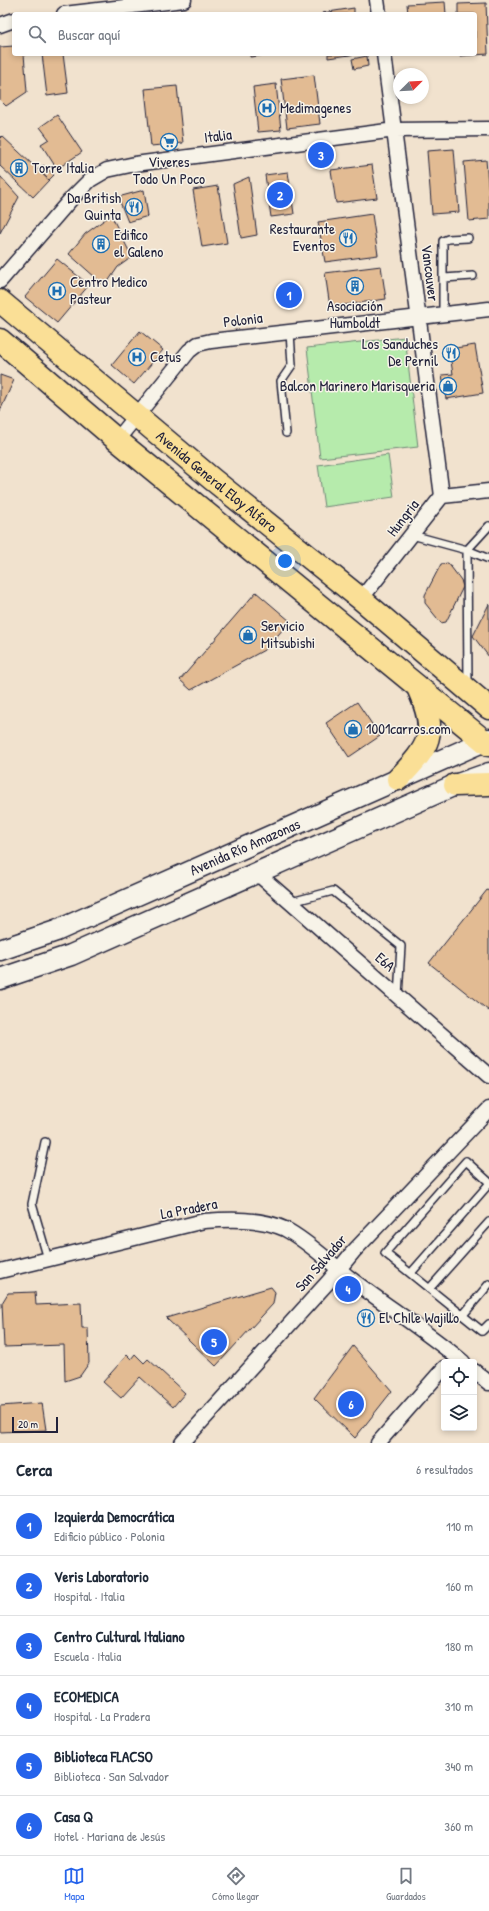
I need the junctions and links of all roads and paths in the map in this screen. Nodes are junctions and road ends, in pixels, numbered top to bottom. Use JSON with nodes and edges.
{"nodes":[{"id":1,"x":184,"y":0,"type":"edge"},
{"id":2,"x":377,"y":0,"type":"edge"},
{"id":3,"x":81,"y":12,"type":"edge"},
{"id":4,"x":379,"y":12,"type":"edge"},
{"id":5,"x":12,"y":21,"type":"edge"},
{"id":6,"x":0,"y":25,"type":"edge"},
{"id":7,"x":384,"y":56,"type":"edge"},
{"id":8,"x":489,"y":129,"type":"edge"},
{"id":9,"x":395,"y":130,"type":"junction"},
{"id":10,"x":468,"y":238,"type":"dead end"},
{"id":11,"x":472,"y":276,"type":"dead end"},
{"id":12,"x":444,"y":278,"type":"junction"},
{"id":13,"x":0,"y":281,"type":"edge"},
{"id":14,"x":0,"y":301,"type":"edge"},
{"id":15,"x":489,"y":309,"type":"edge"},
{"id":16,"x":443,"y":314,"type":"junction"},
{"id":17,"x":419,"y":317,"type":"junction"},
{"id":18,"x":290,"y":332,"type":"junction"},
{"id":19,"x":0,"y":340,"type":"edge"},
{"id":20,"x":136,"y":416,"type":"junction"},
{"id":21,"x":286,"y":433,"type":"dead end"},
{"id":22,"x":117,"y":440,"type":"junction"},
{"id":23,"x":489,"y":491,"type":"edge"},
{"id":24,"x":442,"y":496,"type":"junction"},
{"id":25,"x":489,"y":526,"type":"edge"},
{"id":26,"x":412,"y":535,"type":"junction"},
{"id":27,"x":467,"y":550,"type":"junction"},
{"id":28,"x":489,"y":559,"type":"edge"},
{"id":29,"x":361,"y":599,"type":"junction"},
{"id":30,"x":418,"y":688,"type":"junction"},
{"id":31,"x":468,"y":691,"type":"junction"},
{"id":32,"x":489,"y":708,"type":"edge"},
{"id":33,"x":487,"y":742,"type":"edge"},
{"id":34,"x":489,"y":773,"type":"edge"},
{"id":35,"x":398,"y":779,"type":"junction"},
{"id":36,"x":489,"y":784,"type":"edge"},
{"id":37,"x":454,"y":785,"type":"junction"},
{"id":38,"x":258,"y":874,"type":"junction"},
{"id":39,"x":291,"y":902,"type":"junction"},
{"id":40,"x":0,"y":950,"type":"edge"},
{"id":41,"x":0,"y":979,"type":"edge"},
{"id":42,"x":398,"y":996,"type":"junction"},
{"id":43,"x":489,"y":1076,"type":"edge"},
{"id":44,"x":489,"y":1109,"type":"edge"},
{"id":45,"x":45,"y":1142,"type":"dead end"},
{"id":46,"x":489,"y":1183,"type":"edge"},
{"id":47,"x":489,"y":1222,"type":"edge"},
{"id":48,"x":48,"y":1259,"type":"junction"},
{"id":49,"x":339,"y":1268,"type":"junction"},
{"id":50,"x":0,"y":1271,"type":"edge"},
{"id":51,"x":411,"y":1273,"type":"junction"},
{"id":52,"x":489,"y":1284,"type":"edge"},
{"id":53,"x":430,"y":1288,"type":"junction"},
{"id":54,"x":463,"y":1315,"type":"junction"},
{"id":55,"x":489,"y":1324,"type":"edge"},
{"id":56,"x":455,"y":1359,"type":"edge"},
{"id":57,"x":441,"y":1371,"type":"edge"},
{"id":58,"x":477,"y":1373,"type":"edge"},
{"id":59,"x":489,"y":1383,"type":"edge"},
{"id":60,"x":182,"y":1443,"type":"edge"},
{"id":61,"x":378,"y":1443,"type":"edge"}],
"edges":[{"from":1,"to":3,"type":"street"},
{"from":2,"to":4,"type":"street"},
{"from":5,"to":6,"type":"street"},
{"from":7,"to":9,"type":"street","name":"Vancouver"},
{"from":8,"to":9,"type":"street","name":"Italia"},
{"from":9,"to":13,"type":"street","name":"Italia"},
{"from":9,"to":17,"type":"street","name":"Vancouver"},
{"from":10,"to":12,"type":"lane"},
{"from":11,"to":12,"type":"lane"},
{"from":12,"to":16,"type":"lane"},
{"from":14,"to":20,"type":"main road","name":"Avenida General Eloy Alfaro"},
{"from":15,"to":16,"type":"street","name":"Polonia"},
{"from":16,"to":17,"type":"street","name":"Polonia"},
{"from":17,"to":18,"type":"street","name":"Polonia"},
{"from":17,"to":24,"type":"street","name":"Vancouver"},
{"from":18,"to":20,"type":"street","name":"Polonia"},
{"from":18,"to":21,"type":"lane"},
{"from":19,"to":22,"type":"main road","name":"Avenida General Eloy Alfaro"},
{"from":20,"to":22,"type":"street","name":"Polonia"},
{"from":20,"to":29,"type":"main road","name":"Avenida General Eloy Alfaro"},
{"from":22,"to":30,"type":"main road","name":"Avenida General Eloy Alfaro"},
{"from":23,"to":24,"type":"street","name":"Hungria"},
{"from":24,"to":26,"type":"street","name":"Hungria"},
{"from":25,"to":27,"type":"lane"},
{"from":26,"to":27,"type":"lane"},
{"from":26,"to":29,"type":"street","name":"Hungria"},
{"from":27,"to":28,"type":"lane"},
{"from":27,"to":31,"type":"lane"},
{"from":29,"to":31,"type":"main road","name":"Avenida General Eloy Alfaro"},
{"from":30,"to":33,"type":"main road","name":"Avenida General Eloy Alfaro"},
{"from":30,"to":35,"type":"main road"},
{"from":31,"to":32,"type":"main road","name":"Avenida General Eloy Alfaro"},
{"from":33,"to":35,"type":"main road","name":"Avenida Río Amazonas"},
{"from":34,"to":37,"type":"main road","name":"Avenida Río Amazonas"},
{"from":35,"to":40,"type":"main road","name":"Avenida Río Amazonas"},
{"from":36,"to":37,"type":"main road"},
{"from":37,"to":38,"type":"main road","name":"Avenida Río Amazonas"},
{"from":38,"to":39,"type":"street","name":"E6A"},
{"from":38,"to":41,"type":"main road","name":"Avenida Río Amazonas"},
{"from":39,"to":42,"type":"street","name":"E6A"},
{"from":39,"to":42,"type":"lane"},
{"from":42,"to":43,"type":"street","name":"E6A"},
{"from":44,"to":49,"type":"street","name":"San Salvador"},
{"from":45,"to":48,"type":"lane"},
{"from":46,"to":51,"type":"lane"},
{"from":46,"to":51,"type":"lane"},
{"from":47,"to":53,"type":"lane"},
{"from":48,"to":49,"type":"street","name":"La Pradera"},
{"from":48,"to":50,"type":"street","name":"La Pradera"},
{"from":49,"to":56,"type":"street","name":"La Pradera"},
{"from":49,"to":60,"type":"street","name":"San Salvador"},
{"from":51,"to":53,"type":"lane"},
{"from":52,"to":54,"type":"lane"},
{"from":53,"to":54,"type":"lane"},
{"from":54,"to":55,"type":"lane"},
{"from":57,"to":61,"type":"street"},
{"from":58,"to":59,"type":"street"}]}
